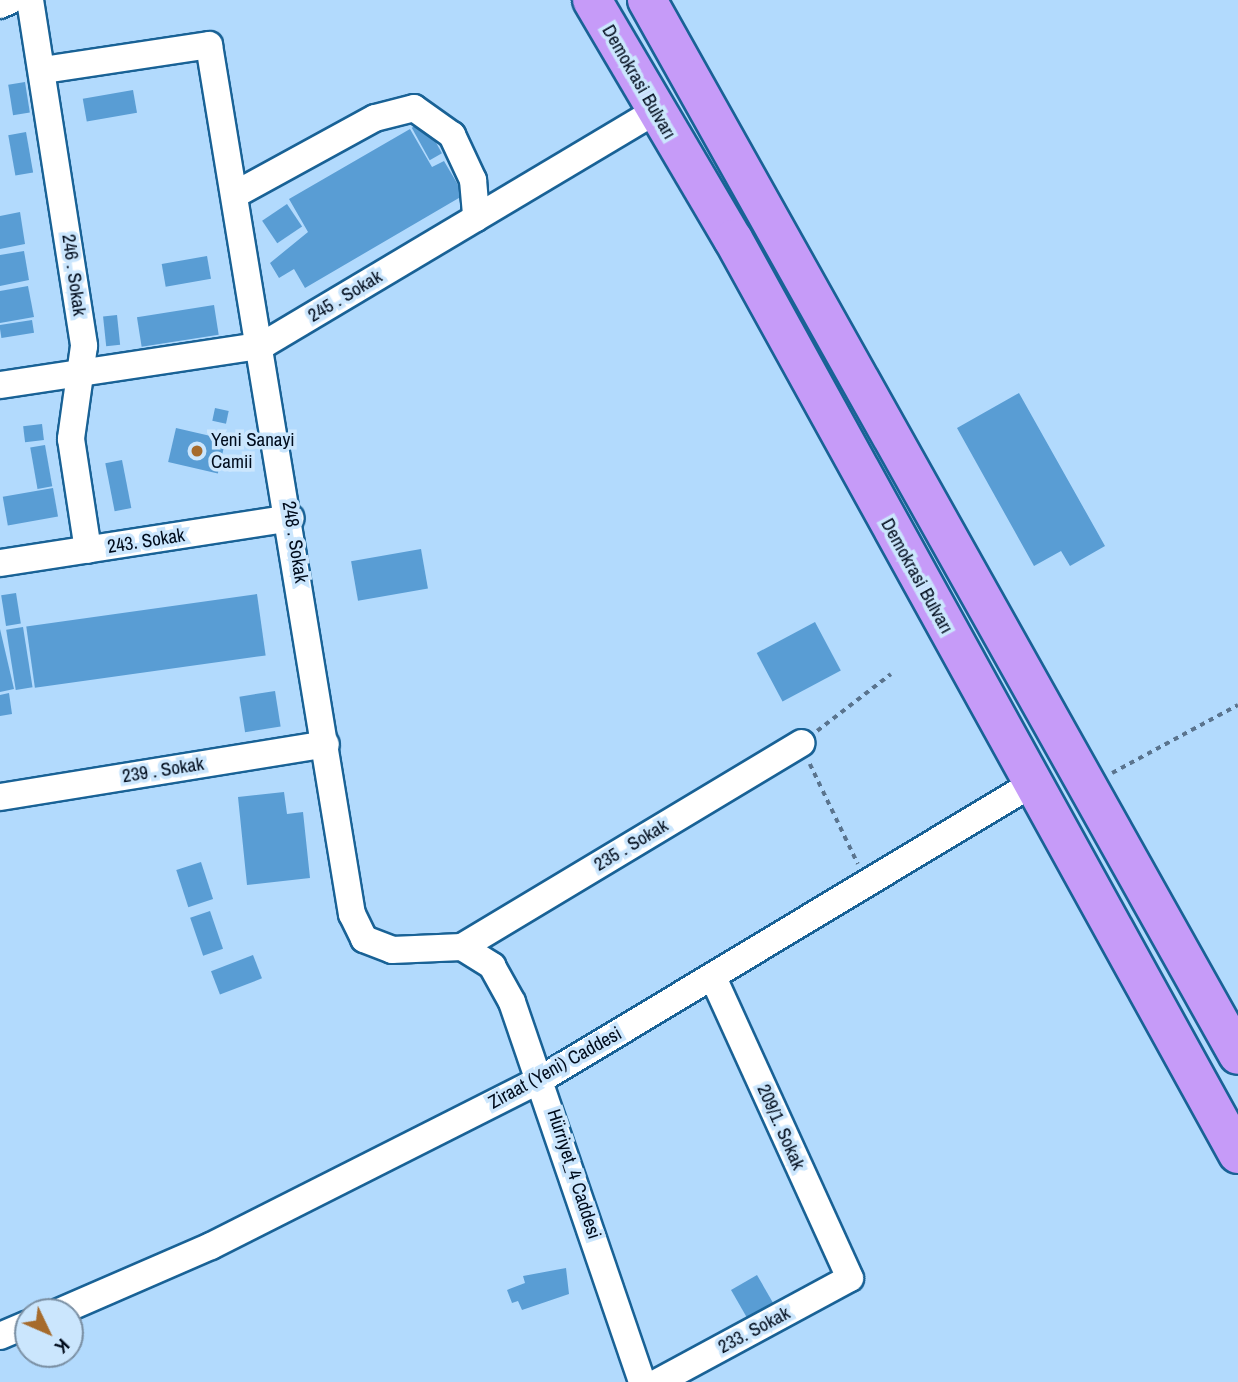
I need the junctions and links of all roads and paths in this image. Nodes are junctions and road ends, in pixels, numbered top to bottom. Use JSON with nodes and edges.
{"nodes":[{"id":1,"x":10,"y":0,"type":"edge"},
{"id":2,"x":30,"y":0,"type":"edge"},
{"id":3,"x":592,"y":0,"type":"edge"},
{"id":4,"x":647,"y":0,"type":"edge"},
{"id":5,"x":0,"y":5,"type":"edge"},
{"id":6,"x":44,"y":70,"type":"junction"},
{"id":7,"x":655,"y":111,"type":"junction"},
{"id":8,"x":236,"y":194,"type":"junction"},
{"id":9,"x":476,"y":218,"type":"junction"},
{"id":10,"x":263,"y":345,"type":"junction"},
{"id":11,"x":82,"y":373,"type":"junction"},
{"id":12,"x":0,"y":386,"type":"edge"},
{"id":13,"x":291,"y":518,"type":"junction"},
{"id":14,"x":88,"y":550,"type":"junction"},
{"id":15,"x":0,"y":563,"type":"edge"},
{"id":16,"x":891,"y":674,"type":"dead end"},
{"id":17,"x":1238,"y":705,"type":"edge"},
{"id":18,"x":801,"y":743,"type":"junction"},
{"id":19,"x":326,"y":744,"type":"junction"},
{"id":20,"x":1030,"y":785,"type":"junction"},
{"id":21,"x":1089,"y":785,"type":"junction"},
{"id":22,"x":0,"y":797,"type":"edge"},
{"id":23,"x":866,"y":882,"type":"junction"},
{"id":24,"x":462,"y":947,"type":"junction"},
{"id":25,"x":713,"y":977,"type":"junction"},
{"id":26,"x":1238,"y":1055,"type":"edge"},
{"id":27,"x":543,"y":1078,"type":"junction"},
{"id":28,"x":1238,"y":1154,"type":"edge"},
{"id":29,"x":849,"y":1278,"type":"joint"},
{"id":30,"x":84,"y":1301,"type":"edge"},
{"id":31,"x":642,"y":1382,"type":"edge"},
{"id":32,"x":658,"y":1382,"type":"edge"}],
"edges":[{"from":1,"to":5,"type":"street"},
{"from":2,"to":6,"type":"street","name":"246 . Sokak"},
{"from":3,"to":7,"type":"highway","name":"Demokrasi Bulvarı"},
{"from":4,"to":21,"type":"highway"},
{"from":6,"to":8,"type":"street","name":"248 . Sokak"},
{"from":6,"to":11,"type":"street","name":"246 . Sokak"},
{"from":7,"to":9,"type":"street","name":"245 . Sokak"},
{"from":7,"to":20,"type":"highway","name":"Demokrasi Bulvarı"},
{"from":8,"to":9,"type":"street"},
{"from":8,"to":10,"type":"street","name":"248 . Sokak"},
{"from":9,"to":10,"type":"street","name":"245 . Sokak"},
{"from":10,"to":11,"type":"street","name":"245 . Sokak"},
{"from":10,"to":13,"type":"street","name":"248 . Sokak"},
{"from":11,"to":12,"type":"street","name":"245 . Sokak"},
{"from":11,"to":14,"type":"street","name":"246 . Sokak"},
{"from":13,"to":14,"type":"street","name":"243. Sokak"},
{"from":13,"to":19,"type":"street","name":"248 . Sokak"},
{"from":14,"to":15,"type":"street","name":"243. Sokak"},
{"from":16,"to":18,"type":"path"},
{"from":17,"to":21,"type":"path"},
{"from":18,"to":23,"type":"path"},
{"from":18,"to":24,"type":"street","name":"235 . Sokak"},
{"from":19,"to":22,"type":"street","name":"239 . Sokak"},
{"from":19,"to":24,"type":"street","name":"248 . Sokak"},
{"from":20,"to":23,"type":"street","name":"Ziraat (Yeni) Caddesi"},
{"from":20,"to":28,"type":"highway","name":"Demokrasi Bulvarı"},
{"from":21,"to":26,"type":"highway"},
{"from":23,"to":25,"type":"street","name":"Ziraat (Yeni) Caddesi"},
{"from":24,"to":27,"type":"street","name":"Hürriyet_4 Caddesi"},
{"from":25,"to":27,"type":"street","name":"Ziraat (Yeni) Caddesi"},
{"from":25,"to":29,"type":"street","name":"209/1. Sokak"},
{"from":27,"to":30,"type":"street","name":"Ziraat (Yeni) Caddesi"},
{"from":27,"to":31,"type":"street","name":"Hürriyet_4 Caddesi"},
{"from":29,"to":32,"type":"street","name":"233. Sokak"}]}
